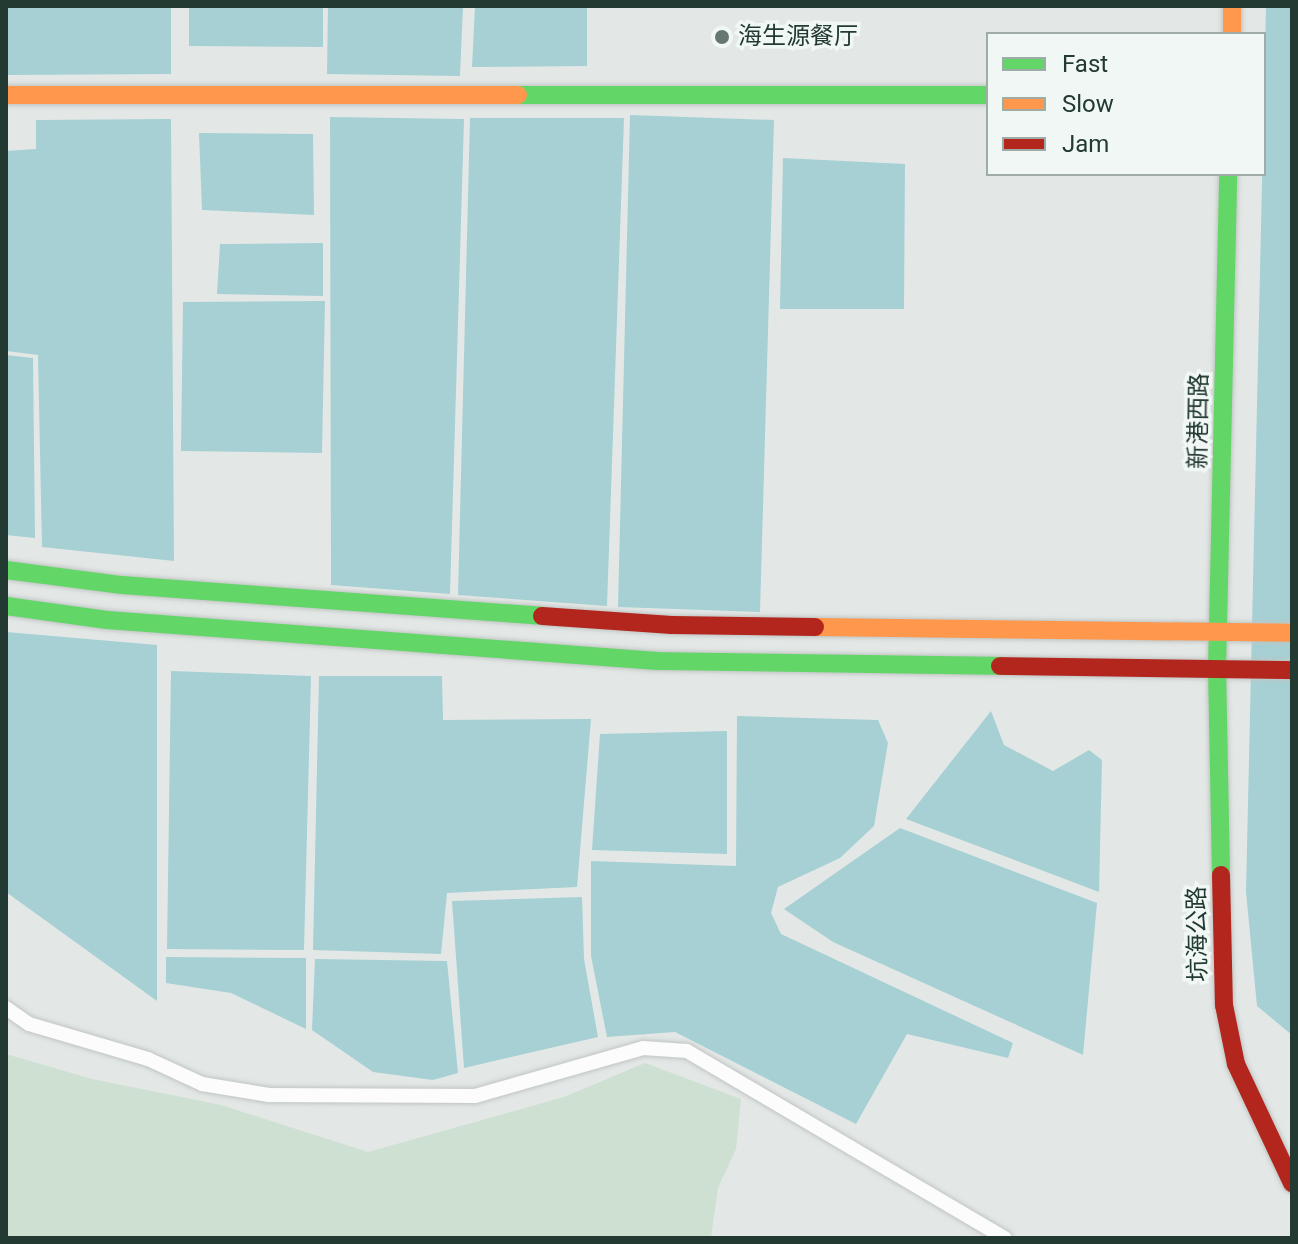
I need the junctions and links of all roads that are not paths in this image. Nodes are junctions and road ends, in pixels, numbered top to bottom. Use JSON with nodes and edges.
{"nodes":[{"id":1,"x":1232,"y":6,"type":"edge"},
{"id":2,"x":1232,"y":32,"type":"edge"},
{"id":3,"x":6,"y":95,"type":"edge"},
{"id":4,"x":986,"y":95,"type":"edge"},
{"id":5,"x":1228,"y":176,"type":"edge"},
{"id":6,"x":6,"y":570,"type":"edge"},
{"id":7,"x":6,"y":606,"type":"edge"},
{"id":8,"x":1217,"y":633,"type":"junction"},
{"id":9,"x":1292,"y":633,"type":"edge"},
{"id":10,"x":1217,"y":669,"type":"junction"},
{"id":11,"x":1292,"y":670,"type":"edge"},
{"id":12,"x":6,"y":1008,"type":"edge"},
{"id":13,"x":1292,"y":1183,"type":"edge"},
{"id":14,"x":1005,"y":1238,"type":"edge"}],
"edges":[{"from":1,"to":2,"type":"main road"},
{"from":3,"to":4,"type":"main road"},
{"from":5,"to":8,"type":"main road","name":"新港西路"},
{"from":6,"to":8,"type":"main road"},
{"from":7,"to":10,"type":"main road"},
{"from":8,"to":9,"type":"main road"},
{"from":8,"to":10,"type":"main road","name":"新港西路"},
{"from":10,"to":11,"type":"main road"},
{"from":10,"to":13,"type":"main road","name":"坑海公路"},
{"from":12,"to":14,"type":"street"}]}
